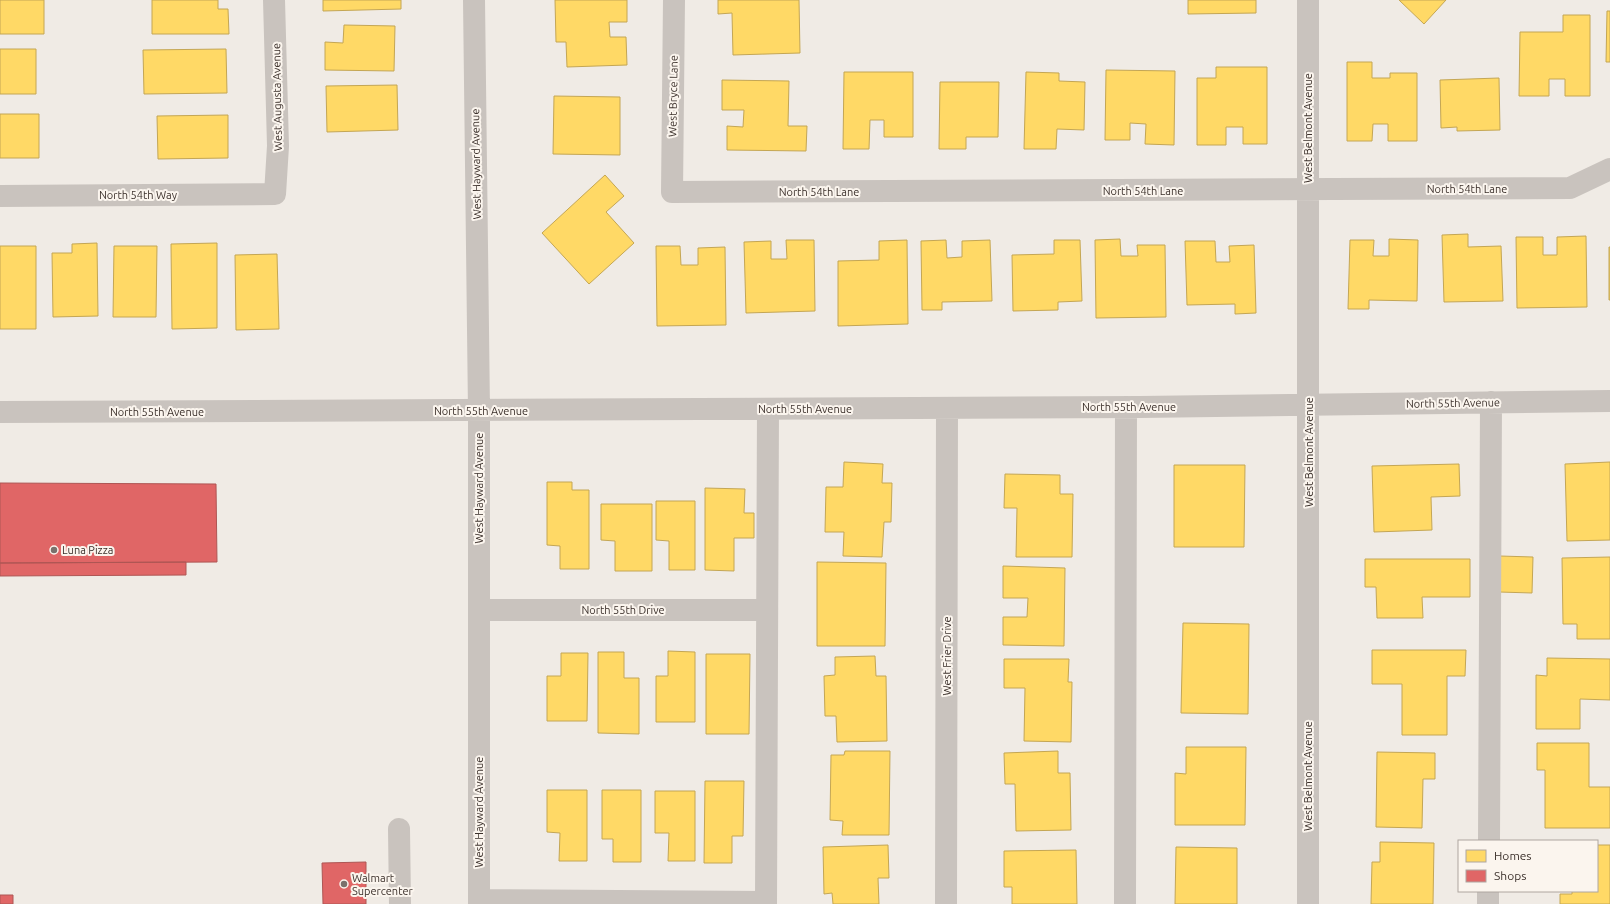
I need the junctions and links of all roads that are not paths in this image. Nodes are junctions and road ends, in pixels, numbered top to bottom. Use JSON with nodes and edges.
{"nodes":[{"id":1,"x":274,"y":0,"type":"edge"},
{"id":2,"x":474,"y":0,"type":"edge"},
{"id":3,"x":674,"y":0,"type":"edge"},
{"id":4,"x":1308,"y":0,"type":"edge"},
{"id":5,"x":1610,"y":169,"type":"edge"},
{"id":6,"x":1309,"y":190,"type":"junction"},
{"id":7,"x":672,"y":192,"type":"joint"},
{"id":8,"x":275,"y":194,"type":"joint"},
{"id":9,"x":0,"y":196,"type":"edge"},
{"id":10,"x":1610,"y":401,"type":"edge"},
{"id":11,"x":1490,"y":402,"type":"junction"},
{"id":12,"x":1309,"y":405,"type":"junction"},
{"id":13,"x":1126,"y":407,"type":"junction"},
{"id":14,"x":947,"y":408,"type":"junction"},
{"id":15,"x":768,"y":409,"type":"junction"},
{"id":16,"x":479,"y":411,"type":"junction"},
{"id":17,"x":0,"y":412,"type":"edge"},
{"id":18,"x":479,"y":610,"type":"junction"},
{"id":19,"x":767,"y":610,"type":"junction"},
{"id":20,"x":399,"y":829,"type":"dead end"},
{"id":21,"x":1489,"y":840,"type":"edge"},
{"id":22,"x":1488,"y":892,"type":"edge"},
{"id":23,"x":479,"y":902,"type":"edge"},
{"id":24,"x":766,"y":903,"type":"edge"},
{"id":25,"x":400,"y":904,"type":"edge"},
{"id":26,"x":946,"y":904,"type":"edge"},
{"id":27,"x":1126,"y":904,"type":"edge"},
{"id":28,"x":1308,"y":904,"type":"edge"},
{"id":29,"x":1488,"y":904,"type":"edge"}],
"edges":[{"from":1,"to":8,"type":"street","name":"West Augusta Avenue"},
{"from":2,"to":16,"type":"street","name":"West Hayward Avenue"},
{"from":3,"to":7,"type":"street","name":"West Bryce Lane"},
{"from":4,"to":6,"type":"street","name":"West Belmont Avenue"},
{"from":5,"to":6,"type":"street","name":"North 54th Lane"},
{"from":6,"to":7,"type":"street","name":"North 54th Lane"},
{"from":6,"to":12,"type":"street","name":"West Belmont Avenue"},
{"from":8,"to":9,"type":"street","name":"North 54th Way"},
{"from":10,"to":11,"type":"street","name":"North 55th Avenue"},
{"from":11,"to":12,"type":"street","name":"North 55th Avenue"},
{"from":11,"to":21,"type":"street"},
{"from":12,"to":13,"type":"street","name":"North 55th Avenue"},
{"from":12,"to":28,"type":"street","name":"West Belmont Avenue"},
{"from":13,"to":14,"type":"street","name":"North 55th Avenue"},
{"from":13,"to":27,"type":"street"},
{"from":14,"to":15,"type":"street","name":"North 55th Avenue"},
{"from":14,"to":26,"type":"street","name":"West Frier Drive"},
{"from":15,"to":16,"type":"street","name":"North 55th Avenue"},
{"from":15,"to":19,"type":"street"},
{"from":16,"to":17,"type":"street","name":"North 55th Avenue"},
{"from":16,"to":18,"type":"street","name":"West Hayward Avenue"},
{"from":18,"to":19,"type":"street","name":"North 55th Drive"},
{"from":18,"to":23,"type":"street","name":"West Hayward Avenue"},
{"from":19,"to":24,"type":"street"},
{"from":20,"to":25,"type":"street"},
{"from":22,"to":29,"type":"street"},
{"from":23,"to":24,"type":"street"}]}
